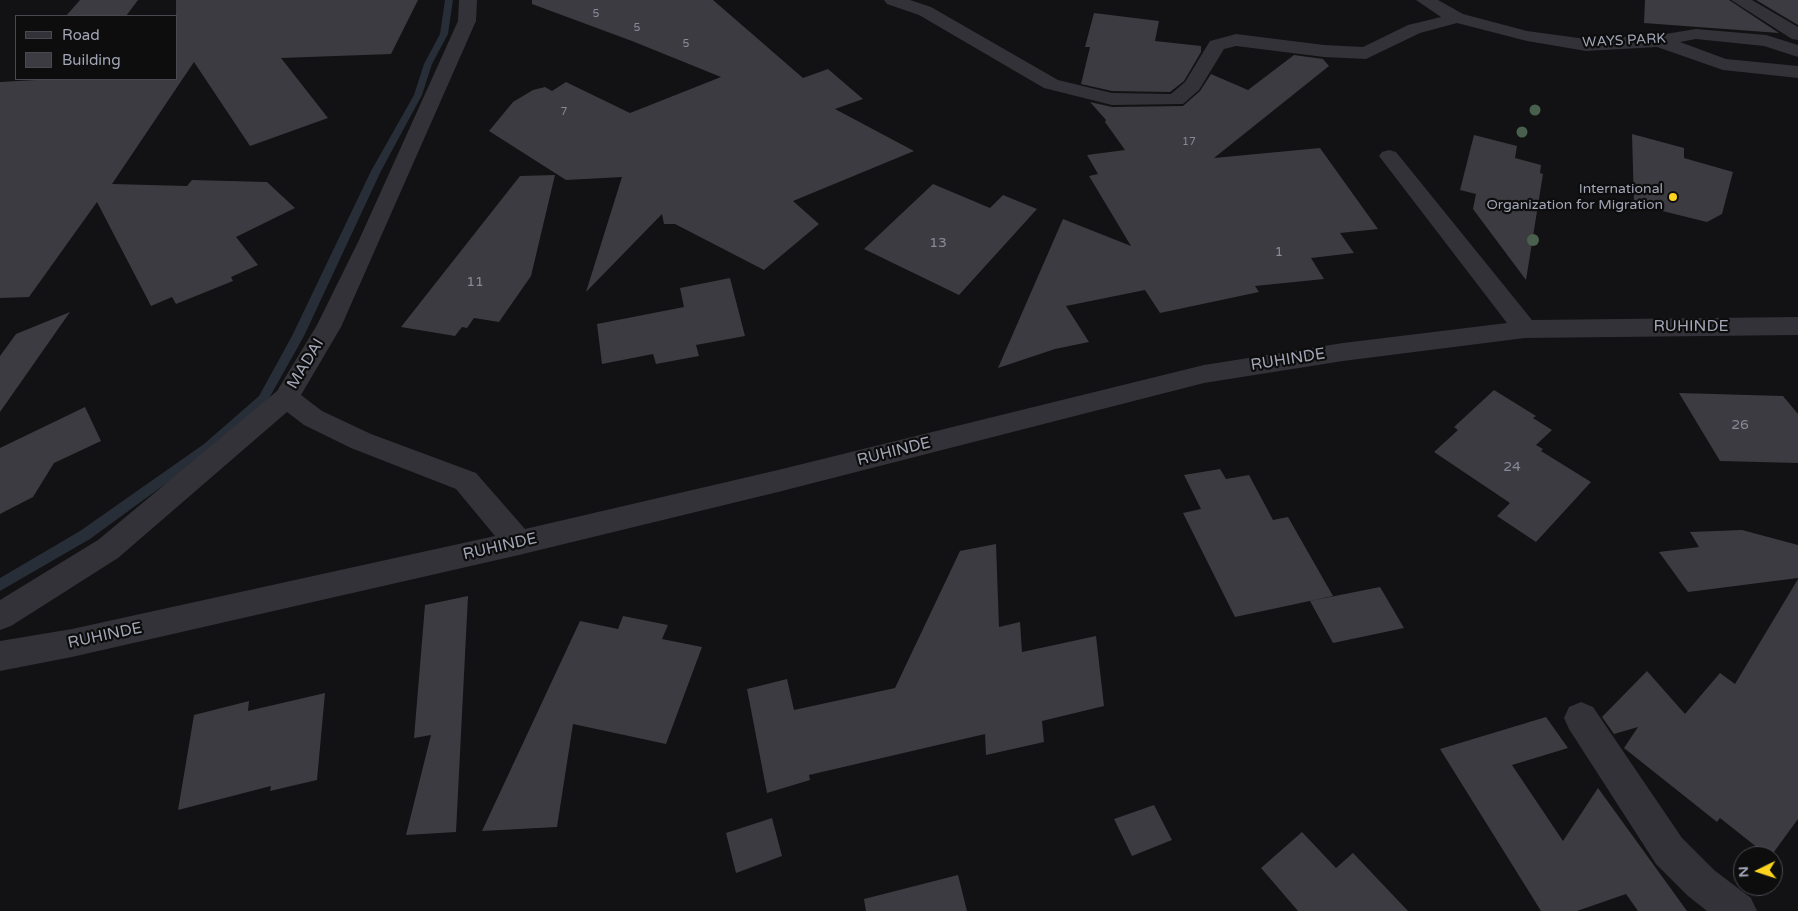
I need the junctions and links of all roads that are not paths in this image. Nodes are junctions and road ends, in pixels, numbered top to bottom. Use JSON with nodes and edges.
{"nodes":[{"id":1,"x":468,"y":0,"type":"edge"},
{"id":2,"x":893,"y":0,"type":"edge"},
{"id":3,"x":1425,"y":0,"type":"edge"},
{"id":4,"x":1740,"y":0,"type":"edge"},
{"id":5,"x":1457,"y":18,"type":"junction"},
{"id":6,"x":1798,"y":36,"type":"edge"},
{"id":7,"x":1659,"y":42,"type":"junction"},
{"id":8,"x":1798,"y":51,"type":"edge"},
{"id":9,"x":1798,"y":72,"type":"edge"},
{"id":10,"x":1389,"y":156,"type":"dead end"},
{"id":11,"x":1798,"y":326,"type":"edge"},
{"id":12,"x":1525,"y":329,"type":"junction"},
{"id":13,"x":286,"y":398,"type":"junction"},
{"id":14,"x":519,"y":543,"type":"junction"},
{"id":15,"x":0,"y":616,"type":"edge"},
{"id":16,"x":0,"y":656,"type":"edge"},
{"id":17,"x":1582,"y":718,"type":"dead end"},
{"id":18,"x":1738,"y":911,"type":"edge"}],
"edges":[{"from":1,"to":13,"type":"street","name":"MADAI"},
{"from":2,"to":5,"type":"street"},
{"from":3,"to":5,"type":"street","name":"WAYS PARK"},
{"from":4,"to":6,"type":"street"},
{"from":5,"to":7,"type":"street","name":"WAYS PARK"},
{"from":7,"to":8,"type":"street","name":"WAYS PARK"},
{"from":7,"to":9,"type":"street"},
{"from":10,"to":12,"type":"street"},
{"from":11,"to":12,"type":"street","name":"RUHINDE"},
{"from":12,"to":14,"type":"street","name":"RUHINDE"},
{"from":13,"to":14,"type":"street"},
{"from":13,"to":15,"type":"street","name":"MADAI"},
{"from":14,"to":16,"type":"street","name":"RUHINDE"},
{"from":17,"to":18,"type":"street"}]}
